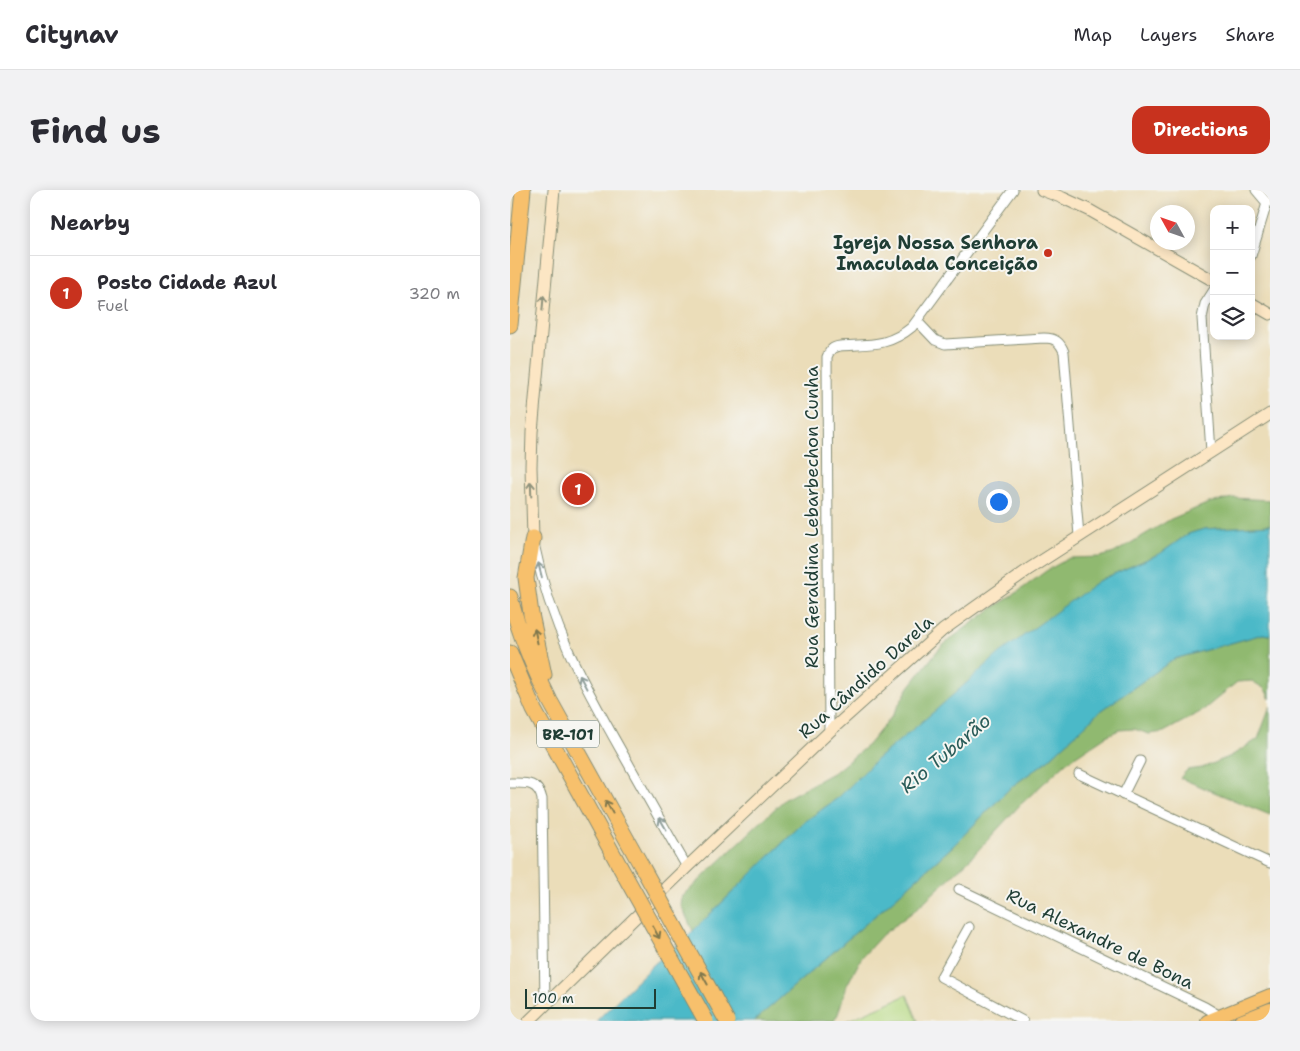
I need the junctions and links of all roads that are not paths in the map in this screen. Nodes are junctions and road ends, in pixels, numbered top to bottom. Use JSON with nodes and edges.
{"nodes":[{"id":1,"x":523,"y":190,"type":"edge"},
{"id":2,"x":554,"y":190,"type":"edge"},
{"id":3,"x":1013,"y":190,"type":"edge"},
{"id":4,"x":1042,"y":190,"type":"edge"},
{"id":5,"x":1256,"y":190,"type":"edge"},
{"id":6,"x":1064,"y":194,"type":"edge"},
{"id":7,"x":1268,"y":203,"type":"edge"},
{"id":8,"x":1253,"y":250,"type":"edge"},
{"id":9,"x":1210,"y":279,"type":"edge"},
{"id":10,"x":1211,"y":295,"type":"edge"},
{"id":11,"x":1255,"y":305,"type":"edge"},
{"id":12,"x":1270,"y":314,"type":"edge"},
{"id":13,"x":917,"y":321,"type":"junction"},
{"id":14,"x":510,"y":325,"type":"edge"},
{"id":15,"x":1270,"y":414,"type":"edge"},
{"id":16,"x":1211,"y":452,"type":"junction"},
{"id":17,"x":1079,"y":536,"type":"junction"},
{"id":18,"x":533,"y":538,"type":"junction"},
{"id":19,"x":510,"y":597,"type":"edge"},
{"id":20,"x":510,"y":653,"type":"edge"},
{"id":21,"x":550,"y":701,"type":"junction"},
{"id":22,"x":829,"y":732,"type":"junction"},
{"id":23,"x":1140,"y":761,"type":"dead end"},
{"id":24,"x":1079,"y":774,"type":"dead end"},
{"id":25,"x":510,"y":783,"type":"edge"},
{"id":26,"x":1123,"y":795,"type":"junction"},
{"id":27,"x":1270,"y":863,"type":"edge"},
{"id":28,"x":687,"y":866,"type":"junction"},
{"id":29,"x":959,"y":889,"type":"dead end"},
{"id":30,"x":969,"y":927,"type":"dead end"},
{"id":31,"x":1270,"y":995,"type":"edge"},
{"id":32,"x":545,"y":1005,"type":"junction"},
{"id":33,"x":1270,"y":1009,"type":"edge"},
{"id":34,"x":1221,"y":1018,"type":"edge"},
{"id":35,"x":529,"y":1021,"type":"edge"},
{"id":36,"x":706,"y":1021,"type":"edge"},
{"id":37,"x":727,"y":1021,"type":"edge"},
{"id":38,"x":1022,"y":1021,"type":"edge"},
{"id":39,"x":1207,"y":1021,"type":"edge"},
{"id":40,"x":1240,"y":1021,"type":"edge"}],
"edges":[{"from":1,"to":14,"type":"highway"},
{"from":18,"to":2,"type":"street","one_way":true},
{"from":3,"to":13,"type":"street","name":"Rua Geraldina Lebarbechon Cunha"},
{"from":4,"to":6,"type":"street"},
{"from":5,"to":7,"type":"street"},
{"from":6,"to":9,"type":"street"},
{"from":7,"to":8,"type":"street"},
{"from":10,"to":16,"type":"street"},
{"from":11,"to":12,"type":"street"},
{"from":13,"to":17,"type":"street"},
{"from":13,"to":22,"type":"street","name":"Rua Geraldina Lebarbechon Cunha"},
{"from":15,"to":16,"type":"street","name":"Rua Cândido Darela"},
{"from":16,"to":17,"type":"street","name":"Rua Cândido Darela"},
{"from":17,"to":22,"type":"street","name":"Rua Cândido Darela"},
{"from":21,"to":18,"type":"highway","one_way":true},
{"from":28,"to":18,"type":"street","one_way":true},
{"from":19,"to":21,"type":"highway","number":"BR-101"},
{"from":20,"to":36,"type":"highway","number":"BR-101","one_way":true,"bridge":true},
{"from":37,"to":21,"type":"highway","number":"BR-101","one_way":true,"bridge":true},
{"from":22,"to":28,"type":"street","name":"Rua Cândido Darela"},
{"from":23,"to":26,"type":"street"},
{"from":24,"to":26,"type":"street"},
{"from":25,"to":32,"type":"street"},
{"from":26,"to":27,"type":"street"},
{"from":28,"to":32,"type":"street","name":"Rua Cândido Darela"},
{"from":29,"to":34,"type":"street","name":"Rua Alexandre de Bona"},
{"from":30,"to":38,"type":"street"},
{"from":31,"to":34,"type":"main road"},
{"from":32,"to":35,"type":"street","name":"Rua Cândido Darela"},
{"from":33,"to":40,"type":"main road"},
{"from":34,"to":39,"type":"main road"}]}
